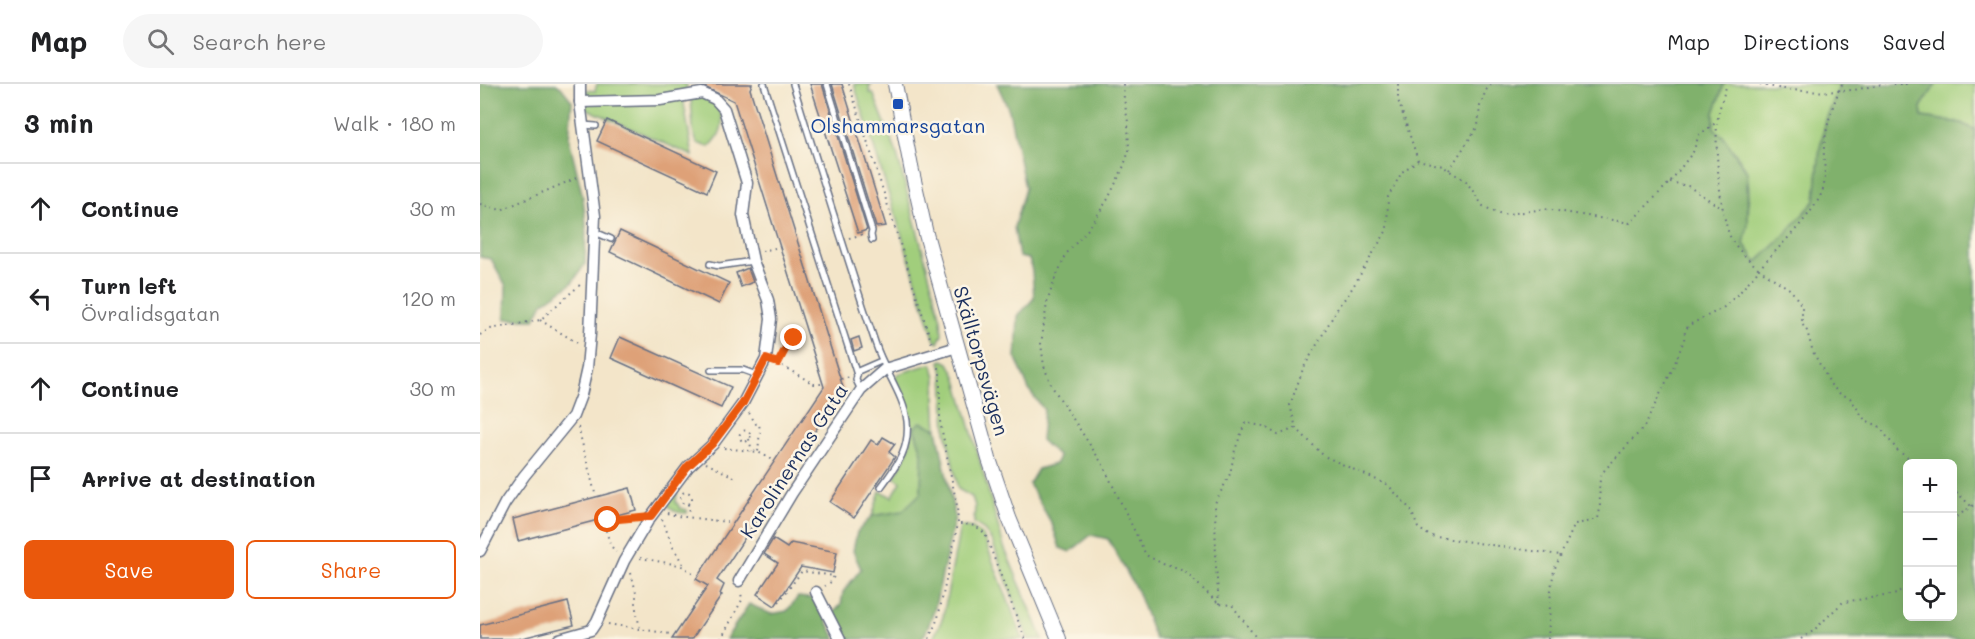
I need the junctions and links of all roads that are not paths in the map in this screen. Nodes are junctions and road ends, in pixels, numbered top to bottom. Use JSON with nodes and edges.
{"nodes":[{"id":1,"x":580,"y":84,"type":"edge"},
{"id":2,"x":764,"y":84,"type":"edge"},
{"id":3,"x":793,"y":84,"type":"edge"},
{"id":4,"x":826,"y":84,"type":"edge"},
{"id":5,"x":896,"y":84,"type":"edge"},
{"id":6,"x":580,"y":102,"type":"junction"},
{"id":7,"x":583,"y":125,"type":"junction"},
{"id":8,"x":596,"y":126,"type":"dead end"},
{"id":9,"x":594,"y":231,"type":"junction"},
{"id":10,"x":611,"y":238,"type":"dead end"},
{"id":11,"x":872,"y":240,"type":"dead end"},
{"id":12,"x":752,"y":257,"type":"junction"},
{"id":13,"x":710,"y":264,"type":"dead end"},
{"id":14,"x":957,"y":347,"type":"junction"},
{"id":15,"x":883,"y":365,"type":"junction"},
{"id":16,"x":711,"y":370,"type":"dead end"},
{"id":17,"x":758,"y":375,"type":"junction"},
{"id":18,"x":857,"y":375,"type":"junction"},
{"id":19,"x":861,"y":390,"type":"junction"},
{"id":20,"x":881,"y":487,"type":"dead end"},
{"id":21,"x":480,"y":551,"type":"edge"},
{"id":22,"x":739,"y":581,"type":"road end"},
{"id":23,"x":816,"y":592,"type":"road end"},
{"id":24,"x":560,"y":639,"type":"edge"},
{"id":25,"x":840,"y":639,"type":"edge"},
{"id":26,"x":1059,"y":639,"type":"edge"}],
"edges":[{"from":1,"to":6,"type":"street"},
{"from":2,"to":18,"type":"lane"},
{"from":3,"to":15,"type":"lane"},
{"from":4,"to":11,"type":"lane"},
{"from":5,"to":14,"type":"street","name":"Skälltorpsvägen"},
{"from":6,"to":7,"type":"street"},
{"from":6,"to":12,"type":"street"},
{"from":7,"to":8,"type":"lane"},
{"from":7,"to":9,"type":"street"},
{"from":9,"to":10,"type":"lane"},
{"from":9,"to":21,"type":"street"},
{"from":12,"to":13,"type":"lane"},
{"from":12,"to":17,"type":"street"},
{"from":14,"to":15,"type":"street","name":"Karolinernas Gata"},
{"from":14,"to":26,"type":"street","name":"Skälltorpsvägen"},
{"from":15,"to":18,"type":"lane"},
{"from":15,"to":19,"type":"street","name":"Karolinernas Gata"},
{"from":15,"to":20,"type":"lane"},
{"from":16,"to":17,"type":"lane"},
{"from":17,"to":24,"type":"street"},
{"from":18,"to":19,"type":"lane"},
{"from":19,"to":22,"type":"street","name":"Karolinernas Gata"},
{"from":23,"to":25,"type":"street"}]}
